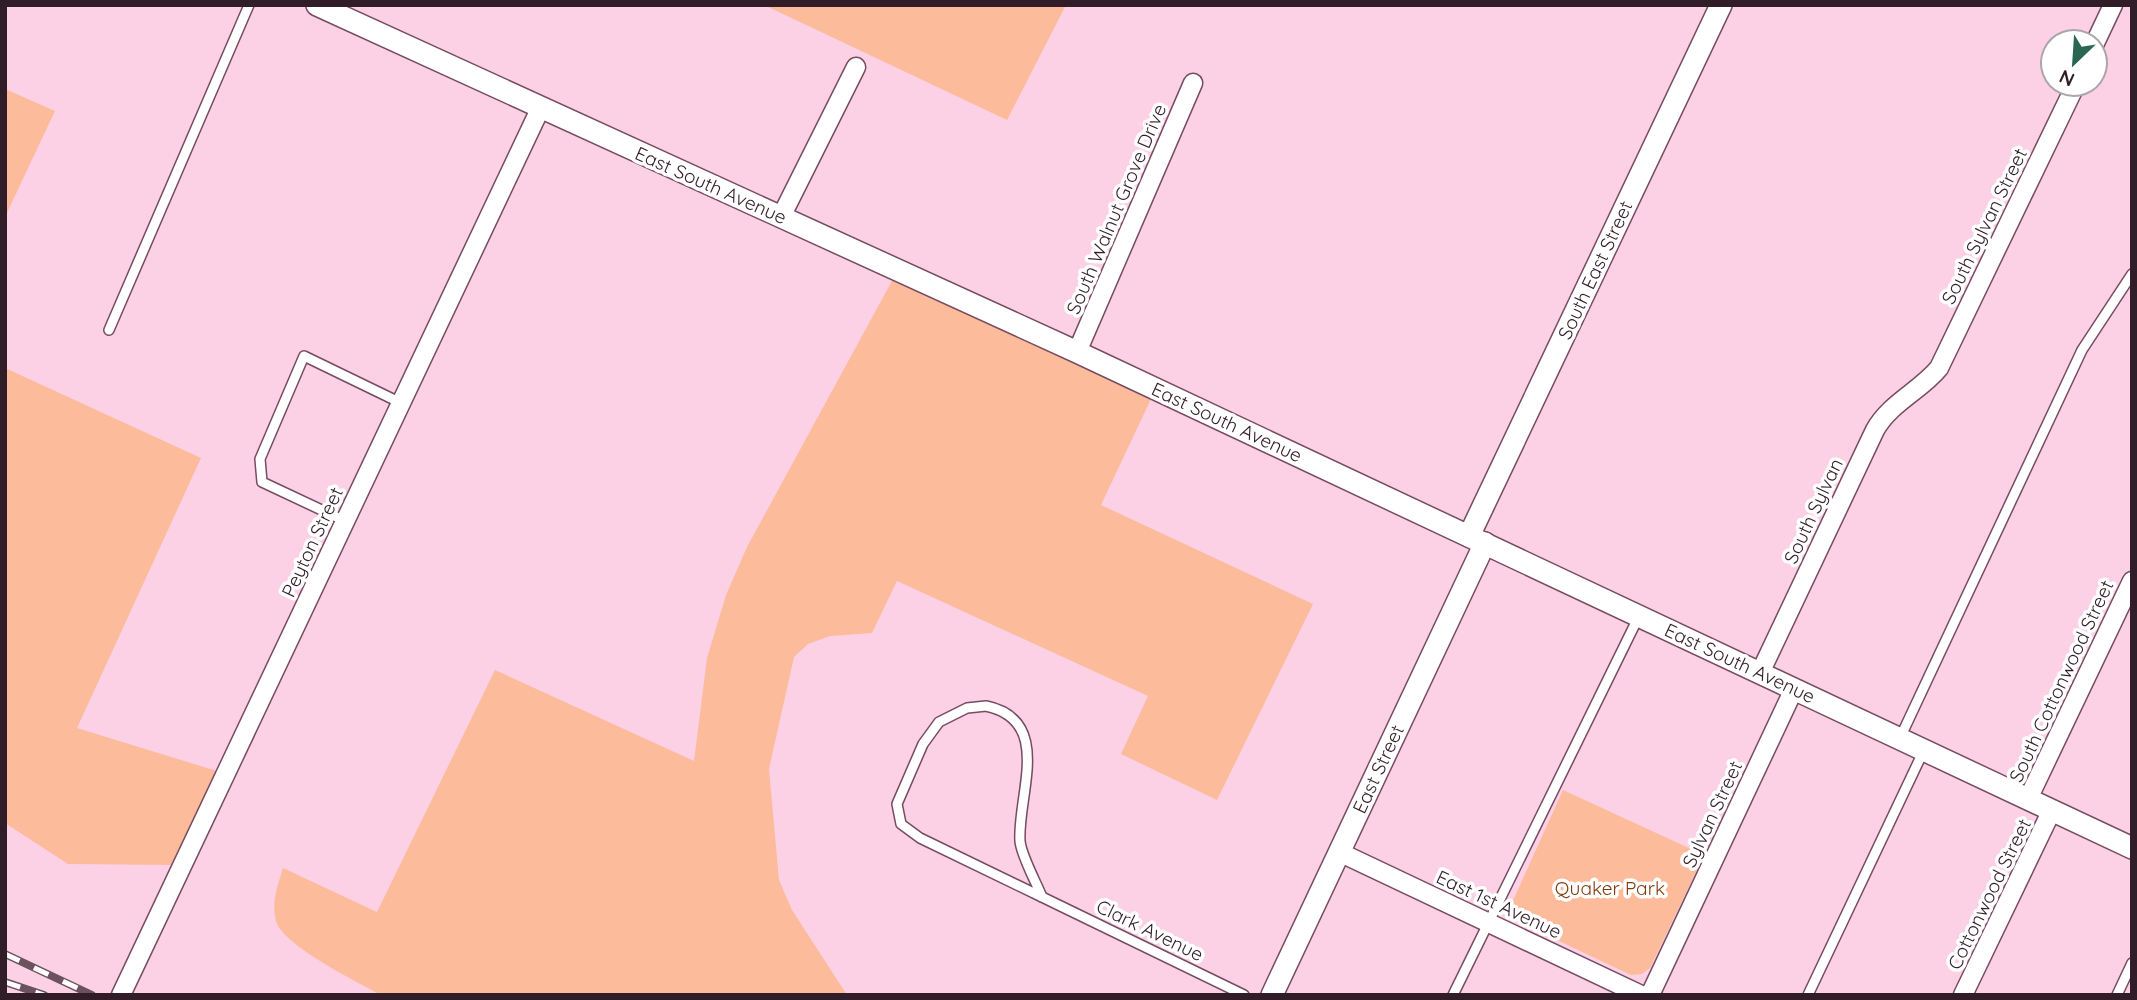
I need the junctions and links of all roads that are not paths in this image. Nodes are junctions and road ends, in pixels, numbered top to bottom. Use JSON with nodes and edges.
{"nodes":[{"id":1,"x":249,"y":5,"type":"edge"},
{"id":2,"x":317,"y":5,"type":"edge"},
{"id":3,"x":1721,"y":5,"type":"edge"},
{"id":4,"x":2113,"y":5,"type":"edge"},
{"id":5,"x":2102,"y":28,"type":"edge"},
{"id":6,"x":856,"y":66,"type":"dead end"},
{"id":7,"x":1193,"y":83,"type":"dead end"},
{"id":8,"x":2069,"y":98,"type":"edge"},
{"id":9,"x":541,"y":107,"type":"junction"},
{"id":10,"x":781,"y":217,"type":"junction"},
{"id":11,"x":2132,"y":274,"type":"edge"},
{"id":12,"x":109,"y":330,"type":"dead end"},
{"id":13,"x":1077,"y":352,"type":"junction"},
{"id":14,"x":1926,"y":383,"type":"joint"},
{"id":15,"x":401,"y":403,"type":"junction"},
{"id":16,"x":345,"y":521,"type":"junction"},
{"id":17,"x":1477,"y":539,"type":"junction"},
{"id":18,"x":2132,"y":581,"type":"edge"},
{"id":19,"x":1639,"y":616,"type":"junction"},
{"id":20,"x":1760,"y":673,"type":"junction"},
{"id":21,"x":1794,"y":689,"type":"junction"},
{"id":22,"x":1900,"y":738,"type":"junction"},
{"id":23,"x":1924,"y":750,"type":"junction"},
{"id":24,"x":2028,"y":799,"type":"junction"},
{"id":25,"x":2052,"y":810,"type":"junction"},
{"id":26,"x":2132,"y":848,"type":"edge"},
{"id":27,"x":1339,"y":852,"type":"junction"},
{"id":28,"x":1042,"y":897,"type":"junction"},
{"id":29,"x":1488,"y":922,"type":"junction"},
{"id":30,"x":2132,"y":963,"type":"edge"},
{"id":31,"x":121,"y":995,"type":"edge"},
{"id":32,"x":1244,"y":995,"type":"edge"},
{"id":33,"x":1272,"y":995,"type":"edge"},
{"id":34,"x":1453,"y":995,"type":"edge"},
{"id":35,"x":1641,"y":995,"type":"edge"},
{"id":36,"x":1650,"y":995,"type":"edge"},
{"id":37,"x":1808,"y":995,"type":"edge"},
{"id":38,"x":1964,"y":995,"type":"edge"},
{"id":39,"x":2117,"y":995,"type":"edge"}],
"edges":[{"from":1,"to":12,"type":"lane"},
{"from":2,"to":9,"type":"street","name":"East South Avenue"},
{"from":3,"to":17,"type":"street","name":"South East Street"},
{"from":4,"to":5,"type":"street"},
{"from":6,"to":10,"type":"street"},
{"from":7,"to":13,"type":"street","name":"South Walnut Grove Drive"},
{"from":8,"to":14,"type":"street","name":"South Sylvan Street"},
{"from":9,"to":10,"type":"street","name":"East South Avenue"},
{"from":9,"to":15,"type":"street","name":"Peyton Street"},
{"from":10,"to":13,"type":"street","name":"East South Avenue"},
{"from":11,"to":22,"type":"lane"},
{"from":13,"to":17,"type":"street","name":"East South Avenue"},
{"from":14,"to":20,"type":"street","name":"South Sylvan"},
{"from":15,"to":16,"type":"street","name":"Peyton Street"},
{"from":15,"to":16,"type":"lane"},
{"from":16,"to":31,"type":"street","name":"Peyton Street"},
{"from":17,"to":19,"type":"street","name":"East South Avenue"},
{"from":17,"to":27,"type":"street","name":"East Street"},
{"from":18,"to":24,"type":"street","name":"South Cottonwood Street"},
{"from":19,"to":20,"type":"street","name":"East South Avenue"},
{"from":19,"to":29,"type":"lane"},
{"from":20,"to":21,"type":"street","name":"East South Avenue"},
{"from":21,"to":22,"type":"street","name":"East South Avenue"},
{"from":21,"to":36,"type":"street","name":"Sylvan Street"},
{"from":22,"to":23,"type":"street","name":"East South Avenue"},
{"from":23,"to":24,"type":"street","name":"East South Avenue"},
{"from":23,"to":37,"type":"lane"},
{"from":24,"to":25,"type":"street","name":"East South Avenue"},
{"from":25,"to":26,"type":"street","name":"East South Avenue"},
{"from":25,"to":38,"type":"street","name":"Cottonwood Street"},
{"from":27,"to":29,"type":"street","name":"East 1st Avenue"},
{"from":27,"to":33,"type":"street","name":"East Street"},
{"from":28,"to":28,"type":"lane","name":"Clark Avenue"},
{"from":28,"to":32,"type":"lane","name":"Clark Avenue"},
{"from":29,"to":34,"type":"lane"},
{"from":29,"to":35,"type":"street","name":"East 1st Avenue"},
{"from":30,"to":39,"type":"lane"}]}
